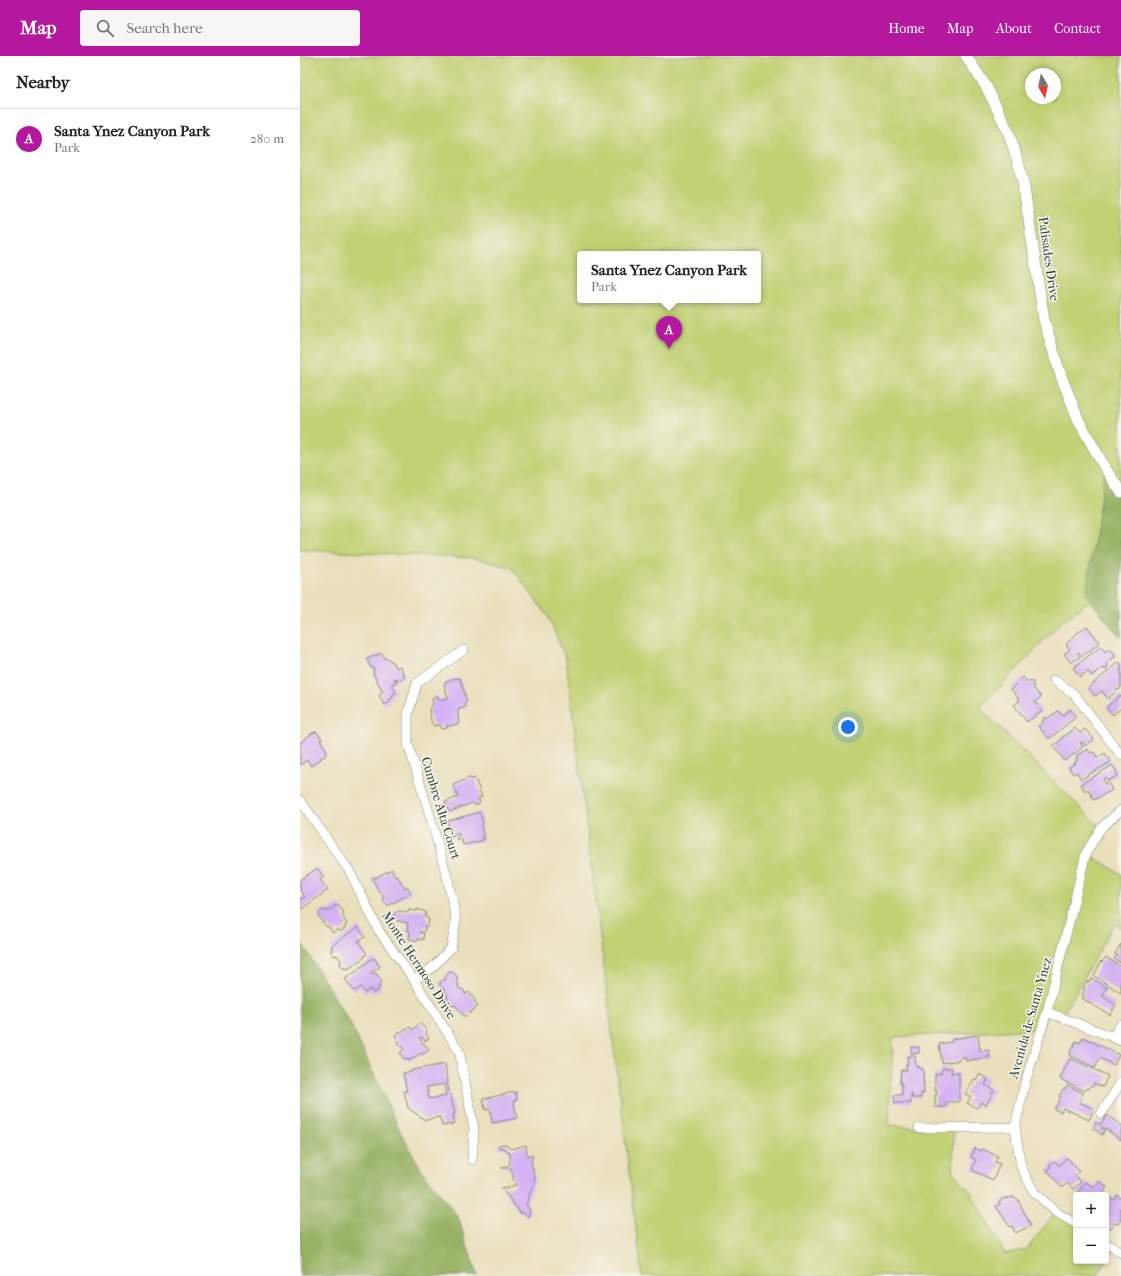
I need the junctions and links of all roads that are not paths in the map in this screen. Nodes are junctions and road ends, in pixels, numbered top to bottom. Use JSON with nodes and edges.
{"nodes":[{"id":1,"x":966,"y":56,"type":"edge"},
{"id":2,"x":1105,"y":468,"type":"junction"},
{"id":3,"x":1121,"y":489,"type":"edge"},
{"id":4,"x":1121,"y":492,"type":"edge"},
{"id":5,"x":464,"y":650,"type":"dead end"},
{"id":6,"x":1054,"y":680,"type":"dead end"},
{"id":7,"x":1121,"y":755,"type":"edge"},
{"id":8,"x":300,"y":800,"type":"edge"},
{"id":9,"x":1121,"y":810,"type":"edge"},
{"id":10,"x":414,"y":980,"type":"junction"},
{"id":11,"x":1046,"y":1012,"type":"junction"},
{"id":12,"x":1121,"y":1024,"type":"edge"},
{"id":13,"x":1117,"y":1039,"type":"edge"},
{"id":14,"x":1121,"y":1082,"type":"edge"},
{"id":15,"x":1101,"y":1114,"type":"dead end"},
{"id":16,"x":1015,"y":1127,"type":"junction"},
{"id":17,"x":919,"y":1128,"type":"dead end"},
{"id":18,"x":472,"y":1160,"type":"dead end"},
{"id":19,"x":1073,"y":1222,"type":"edge"},
{"id":20,"x":1109,"y":1245,"type":"edge"},
{"id":21,"x":1121,"y":1253,"type":"edge"}],
"edges":[{"from":1,"to":2,"type":"street","name":"Palisades Drive"},
{"from":2,"to":3,"type":"street","name":"Palisades Drive"},
{"from":2,"to":4,"type":"street","name":"Palisades Drive"},
{"from":5,"to":10,"type":"street","name":"Cumbre Alta Court"},
{"from":6,"to":7,"type":"street"},
{"from":8,"to":10,"type":"street","name":"Monte Hermoso Drive"},
{"from":9,"to":11,"type":"street","name":"Avenida de Santa Ynez"},
{"from":10,"to":18,"type":"street","name":"Monte Hermoso Drive"},
{"from":11,"to":13,"type":"street"},
{"from":11,"to":16,"type":"street","name":"Avenida de Santa Ynez"},
{"from":12,"to":13,"type":"street"},
{"from":14,"to":15,"type":"street"},
{"from":16,"to":17,"type":"street"},
{"from":16,"to":19,"type":"street","name":"Avenida de Santa Ynez"},
{"from":20,"to":21,"type":"street"}]}
